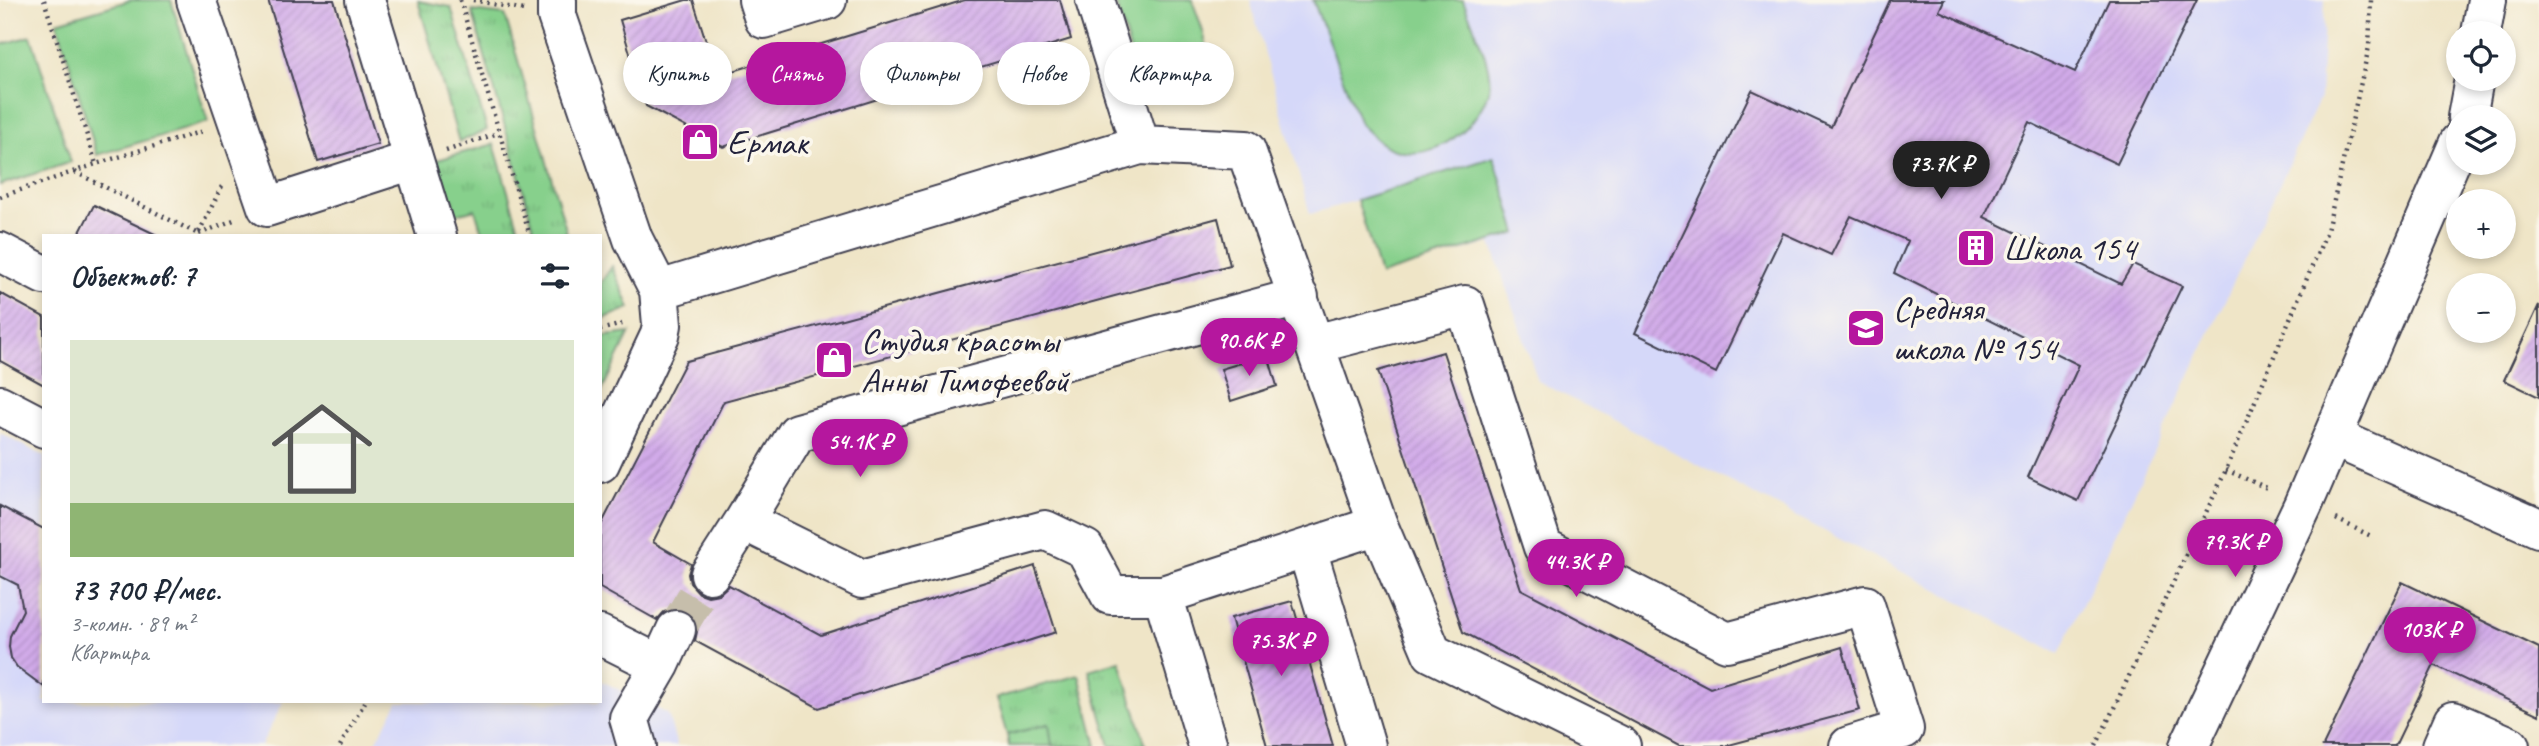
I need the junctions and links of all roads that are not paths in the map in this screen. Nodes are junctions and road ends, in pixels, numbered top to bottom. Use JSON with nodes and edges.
{"nodes":[{"id":1,"x":196,"y":0,"type":"edge"},
{"id":2,"x":365,"y":0,"type":"edge"},
{"id":3,"x":557,"y":0,"type":"edge"},
{"id":4,"x":758,"y":0,"type":"edge"},
{"id":5,"x":827,"y":0,"type":"edge"},
{"id":6,"x":1096,"y":0,"type":"edge"},
{"id":7,"x":2487,"y":0,"type":"edge"},
{"id":8,"x":2483,"y":21,"type":"edge"},
{"id":9,"x":1140,"y":145,"type":"junction"},
{"id":10,"x":426,"y":156,"type":"junction"},
{"id":11,"x":2446,"y":172,"type":"edge"},
{"id":12,"x":273,"y":222,"type":"edge"},
{"id":13,"x":437,"y":234,"type":"edge"},
{"id":14,"x":0,"y":252,"type":"edge"},
{"id":15,"x":42,"y":274,"type":"edge"},
{"id":16,"x":659,"y":290,"type":"junction"},
{"id":17,"x":1298,"y":297,"type":"junction"},
{"id":18,"x":1315,"y":344,"type":"junction"},
{"id":19,"x":0,"y":405,"type":"edge"},
{"id":20,"x":42,"y":427,"type":"edge"},
{"id":21,"x":2333,"y":437,"type":"junction"},
{"id":22,"x":602,"y":459,"type":"edge"},
{"id":23,"x":744,"y":520,"type":"junction"},
{"id":24,"x":1378,"y":525,"type":"junction"},
{"id":25,"x":2539,"y":528,"type":"edge"},
{"id":26,"x":1307,"y":549,"type":"junction"},
{"id":27,"x":710,"y":574,"type":"tunnel mouth"},
{"id":28,"x":1163,"y":595,"type":"junction"},
{"id":29,"x":676,"y":631,"type":"tunnel mouth"},
{"id":30,"x":602,"y":636,"type":"edge"},
{"id":31,"x":660,"y":665,"type":"junction"},
{"id":32,"x":1906,"y":738,"type":"edge"},
{"id":33,"x":637,"y":746,"type":"edge"},
{"id":34,"x":1208,"y":746,"type":"edge"},
{"id":35,"x":1366,"y":746,"type":"edge"},
{"id":36,"x":1621,"y":746,"type":"edge"},
{"id":37,"x":1849,"y":746,"type":"edge"},
{"id":38,"x":2189,"y":746,"type":"edge"},
{"id":39,"x":2442,"y":746,"type":"edge"},
{"id":40,"x":2510,"y":746,"type":"edge"}],
"edges":[{"from":1,"to":12,"type":"street"},
{"from":2,"to":10,"type":"street"},
{"from":3,"to":16,"type":"street"},
{"from":4,"to":5,"type":"street"},
{"from":6,"to":9,"type":"street"},
{"from":7,"to":8,"type":"street"},
{"from":9,"to":16,"type":"street"},
{"from":9,"to":17,"type":"street"},
{"from":10,"to":12,"type":"street"},
{"from":10,"to":13,"type":"street"},
{"from":11,"to":21,"type":"street"},
{"from":14,"to":15,"type":"street"},
{"from":16,"to":22,"type":"street"},
{"from":17,"to":18,"type":"street"},
{"from":17,"to":23,"type":"street"},
{"from":18,"to":24,"type":"street"},
{"from":18,"to":32,"type":"street"},
{"from":19,"to":20,"type":"street"},
{"from":21,"to":25,"type":"street"},
{"from":21,"to":38,"type":"street"},
{"from":23,"to":27,"type":"street"},
{"from":23,"to":28,"type":"street"},
{"from":24,"to":26,"type":"street"},
{"from":24,"to":36,"type":"street"},
{"from":26,"to":28,"type":"street"},
{"from":26,"to":35,"type":"street"},
{"from":28,"to":34,"type":"street"},
{"from":29,"to":31,"type":"street"},
{"from":30,"to":31,"type":"street"},
{"from":31,"to":33,"type":"street"},
{"from":32,"to":37,"type":"street"},
{"from":39,"to":40,"type":"street"}]}
